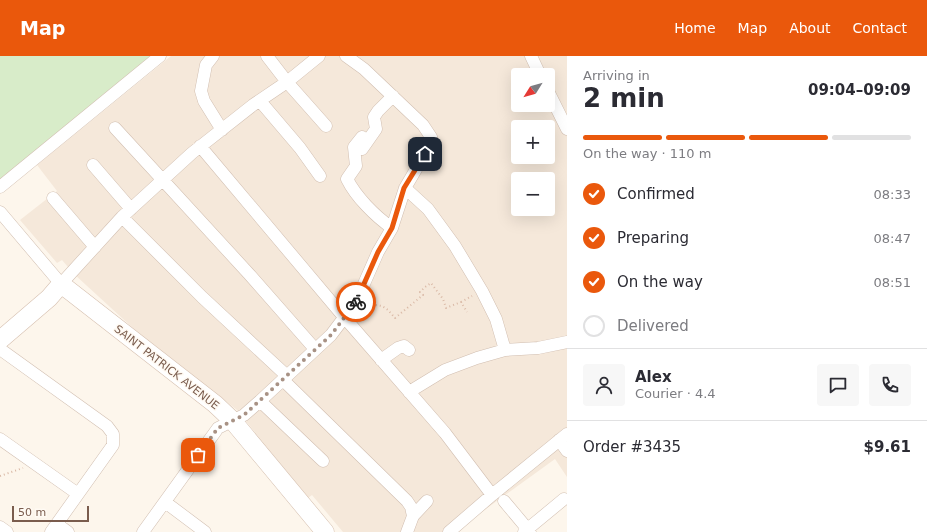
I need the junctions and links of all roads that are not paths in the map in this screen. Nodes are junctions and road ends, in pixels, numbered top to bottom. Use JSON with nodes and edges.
{"nodes":[{"id":1,"x":160,"y":56,"type":"edge"},
{"id":2,"x":213,"y":56,"type":"edge"},
{"id":3,"x":267,"y":56,"type":"edge"},
{"id":4,"x":318,"y":56,"type":"edge"},
{"id":5,"x":346,"y":56,"type":"edge"},
{"id":6,"x":531,"y":56,"type":"edge"},
{"id":7,"x":537,"y":68,"type":"edge"},
{"id":8,"x":287,"y":82,"type":"junction"},
{"id":9,"x":393,"y":96,"type":"junction"},
{"id":10,"x":260,"y":101,"type":"junction"},
{"id":11,"x":555,"y":105,"type":"edge"},
{"id":12,"x":326,"y":126,"type":"dead end"},
{"id":13,"x":115,"y":128,"type":"dead end"},
{"id":14,"x":222,"y":130,"type":"junction"},
{"id":15,"x":567,"y":130,"type":"edge"},
{"id":16,"x":362,"y":137,"type":"dead end"},
{"id":17,"x":200,"y":146,"type":"junction"},
{"id":18,"x":355,"y":158,"type":"junction"},
{"id":19,"x":93,"y":166,"type":"dead end"},
{"id":20,"x":320,"y":176,"type":"dead end"},
{"id":21,"x":162,"y":180,"type":"junction"},
{"id":22,"x":0,"y":187,"type":"edge"},
{"id":23,"x":404,"y":188,"type":"junction"},
{"id":24,"x":53,"y":198,"type":"dead end"},
{"id":25,"x":0,"y":212,"type":"edge"},
{"id":26,"x":127,"y":213,"type":"junction"},
{"id":27,"x":392,"y":228,"type":"junction"},
{"id":28,"x":95,"y":247,"type":"junction"},
{"id":29,"x":60,"y":284,"type":"junction"},
{"id":30,"x":344,"y":317,"type":"junction"},
{"id":31,"x":0,"y":340,"type":"edge"},
{"id":32,"x":567,"y":342,"type":"edge"},
{"id":33,"x":0,"y":349,"type":"edge"},
{"id":34,"x":315,"y":349,"type":"junction"},
{"id":35,"x":409,"y":350,"type":"dead end"},
{"id":36,"x":505,"y":350,"type":"junction"},
{"id":37,"x":381,"y":360,"type":"junction"},
{"id":38,"x":285,"y":378,"type":"junction"},
{"id":39,"x":409,"y":392,"type":"junction"},
{"id":40,"x":260,"y":401,"type":"junction"},
{"id":41,"x":232,"y":420,"type":"junction"},
{"id":42,"x":563,"y":437,"type":"edge"},
{"id":43,"x":0,"y":439,"type":"edge"},
{"id":44,"x":567,"y":451,"type":"edge"},
{"id":45,"x":323,"y":461,"type":"dead end"},
{"id":46,"x":78,"y":494,"type":"junction"},
{"id":47,"x":492,"y":495,"type":"junction"},
{"id":48,"x":564,"y":499,"type":"dead end"},
{"id":49,"x":427,"y":500,"type":"dead end"},
{"id":50,"x":504,"y":501,"type":"dead end"},
{"id":51,"x":165,"y":502,"type":"junction"},
{"id":52,"x":413,"y":516,"type":"junction"},
{"id":53,"x":0,"y":527,"type":"edge"},
{"id":54,"x":54,"y":528,"type":"edge"},
{"id":55,"x":527,"y":531,"type":"edge"},
{"id":56,"x":7,"y":532,"type":"edge"},
{"id":57,"x":68,"y":532,"type":"edge"},
{"id":58,"x":143,"y":532,"type":"edge"},
{"id":59,"x":205,"y":532,"type":"edge"},
{"id":60,"x":325,"y":532,"type":"edge"},
{"id":61,"x":407,"y":532,"type":"edge"},
{"id":62,"x":450,"y":532,"type":"edge"}],
"edges":[{"from":1,"to":22,"type":"street"},
{"from":2,"to":14,"type":"street"},
{"from":3,"to":8,"type":"street"},
{"from":4,"to":8,"type":"street"},
{"from":5,"to":9,"type":"street"},
{"from":6,"to":7,"type":"street"},
{"from":8,"to":10,"type":"street"},
{"from":8,"to":12,"type":"street"},
{"from":9,"to":18,"type":"street"},
{"from":9,"to":23,"type":"street"},
{"from":10,"to":14,"type":"street"},
{"from":10,"to":20,"type":"street"},
{"from":11,"to":15,"type":"street"},
{"from":13,"to":21,"type":"street"},
{"from":14,"to":17,"type":"street"},
{"from":16,"to":18,"type":"street"},
{"from":17,"to":21,"type":"street"},
{"from":17,"to":30,"type":"street"},
{"from":18,"to":27,"type":"street"},
{"from":19,"to":26,"type":"street"},
{"from":21,"to":26,"type":"street"},
{"from":21,"to":34,"type":"street"},
{"from":23,"to":27,"type":"street"},
{"from":23,"to":36,"type":"street"},
{"from":24,"to":28,"type":"street"},
{"from":25,"to":29,"type":"street","name":"SAINT PATRICK AVENUE"},
{"from":26,"to":28,"type":"street"},
{"from":26,"to":38,"type":"street"},
{"from":27,"to":30,"type":"street"},
{"from":28,"to":29,"type":"street"},
{"from":29,"to":31,"type":"street"},
{"from":29,"to":41,"type":"street","name":"SAINT PATRICK AVENUE"},
{"from":30,"to":34,"type":"street"},
{"from":30,"to":37,"type":"street"},
{"from":32,"to":36,"type":"street"},
{"from":33,"to":46,"type":"street"},
{"from":34,"to":38,"type":"street"},
{"from":35,"to":37,"type":"street"},
{"from":36,"to":39,"type":"street"},
{"from":37,"to":39,"type":"street"},
{"from":38,"to":40,"type":"street"},
{"from":38,"to":52,"type":"street"},
{"from":39,"to":47,"type":"street"},
{"from":40,"to":41,"type":"street"},
{"from":40,"to":45,"type":"street"},
{"from":41,"to":51,"type":"street"},
{"from":41,"to":60,"type":"street","name":"SAINT PATRICK AVENUE"},
{"from":42,"to":44,"type":"street"},
{"from":42,"to":47,"type":"street"},
{"from":43,"to":46,"type":"street"},
{"from":46,"to":54,"type":"street"},
{"from":47,"to":62,"type":"street"},
{"from":48,"to":55,"type":"street"},
{"from":49,"to":52,"type":"street"},
{"from":50,"to":55,"type":"street"},
{"from":51,"to":58,"type":"street"},
{"from":51,"to":59,"type":"street"},
{"from":52,"to":61,"type":"street"},
{"from":53,"to":56,"type":"street"},
{"from":54,"to":57,"type":"street"}]}
